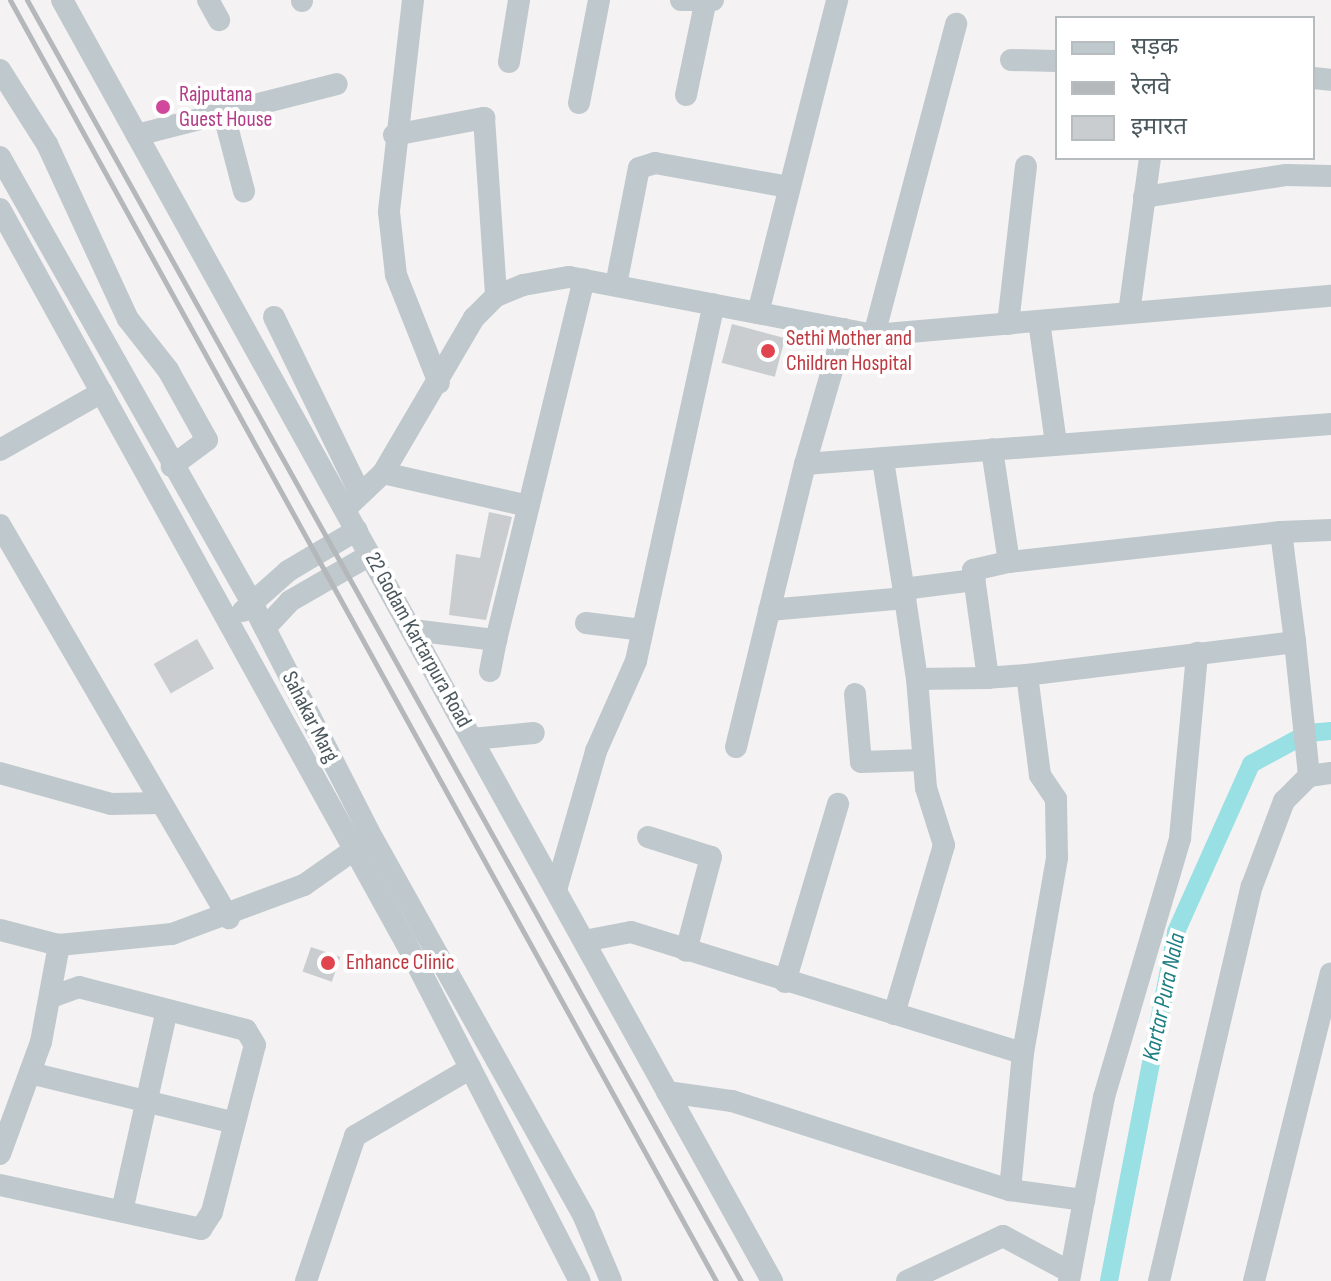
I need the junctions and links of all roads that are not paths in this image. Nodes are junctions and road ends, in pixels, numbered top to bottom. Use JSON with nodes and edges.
{"nodes":[{"id":1,"x":208,"y":0,"type":"edge"},
{"id":2,"x":413,"y":0,"type":"edge"},
{"id":3,"x":519,"y":0,"type":"edge"},
{"id":4,"x":599,"y":0,"type":"edge"},
{"id":5,"x":681,"y":0,"type":"edge"},
{"id":6,"x":837,"y":0,"type":"edge"},
{"id":7,"x":64,"y":1,"type":"edge"},
{"id":8,"x":709,"y":2,"type":"edge"},
{"id":9,"x":219,"y":20,"type":"dead end"},
{"id":10,"x":956,"y":24,"type":"dead end"},
{"id":11,"x":1011,"y":60,"type":"dead end"},
{"id":12,"x":1055,"y":61,"type":"edge"},
{"id":13,"x":509,"y":62,"type":"dead end"},
{"id":14,"x":0,"y":70,"type":"edge"},
{"id":15,"x":337,"y":84,"type":"dead end"},
{"id":16,"x":686,"y":95,"type":"dead end"},
{"id":17,"x":579,"y":103,"type":"dead end"},
{"id":18,"x":224,"y":115,"type":"junction"},
{"id":19,"x":137,"y":135,"type":"junction"},
{"id":20,"x":394,"y":135,"type":"junction"},
{"id":21,"x":0,"y":157,"type":"edge"},
{"id":22,"x":1150,"y":160,"type":"edge"},
{"id":23,"x":1026,"y":166,"type":"dead end"},
{"id":24,"x":1331,"y":176,"type":"edge"},
{"id":25,"x":788,"y":187,"type":"junction"},
{"id":26,"x":244,"y":191,"type":"dead end"},
{"id":27,"x":1144,"y":197,"type":"junction"},
{"id":28,"x":0,"y":209,"type":"edge"},
{"id":29,"x":584,"y":280,"type":"junction"},
{"id":30,"x":616,"y":285,"type":"junction"},
{"id":31,"x":496,"y":296,"type":"junction"},
{"id":32,"x":1331,"y":296,"type":"edge"},
{"id":33,"x":714,"y":304,"type":"junction"},
{"id":34,"x":758,"y":313,"type":"junction"},
{"id":35,"x":1129,"y":313,"type":"junction"},
{"id":36,"x":274,"y":317,"type":"dead end"},
{"id":37,"x":1039,"y":321,"type":"junction"},
{"id":38,"x":1008,"y":324,"type":"junction"},
{"id":39,"x":844,"y":329,"type":"junction"},
{"id":40,"x":874,"y":335,"type":"junction"},
{"id":41,"x":439,"y":383,"type":"junction"},
{"id":42,"x":102,"y":392,"type":"junction"},
{"id":43,"x":1331,"y":424,"type":"edge"},
{"id":44,"x":1056,"y":443,"type":"junction"},
{"id":45,"x":992,"y":449,"type":"junction"},
{"id":46,"x":0,"y":450,"type":"edge"},
{"id":47,"x":883,"y":460,"type":"junction"},
{"id":48,"x":805,"y":464,"type":"junction"},
{"id":49,"x":172,"y":466,"type":"junction"},
{"id":50,"x":383,"y":473,"type":"junction"},
{"id":51,"x":353,"y":501,"type":"junction"},
{"id":52,"x":528,"y":506,"type":"junction"},
{"id":53,"x":0,"y":525,"type":"edge"},
{"id":54,"x":357,"y":530,"type":"junction"},
{"id":55,"x":1331,"y":530,"type":"edge"},
{"id":56,"x":1281,"y":532,"type":"junction"},
{"id":57,"x":370,"y":555,"type":"junction"},
{"id":58,"x":1009,"y":562,"type":"junction"},
{"id":59,"x":974,"y":580,"type":"junction"},
{"id":60,"x":904,"y":593,"type":"junction"},
{"id":61,"x":252,"y":603,"type":"junction"},
{"id":62,"x":769,"y":610,"type":"junction"},
{"id":63,"x":229,"y":622,"type":"junction"},
{"id":64,"x":586,"y":623,"type":"dead end"},
{"id":65,"x":265,"y":628,"type":"junction"},
{"id":66,"x":412,"y":630,"type":"junction"},
{"id":67,"x":642,"y":630,"type":"junction"},
{"id":68,"x":496,"y":640,"type":"junction"},
{"id":69,"x":1295,"y":642,"type":"junction"},
{"id":70,"x":1197,"y":653,"type":"junction"},
{"id":71,"x":490,"y":671,"type":"dead end"},
{"id":72,"x":1027,"y":675,"type":"junction"},
{"id":73,"x":988,"y":678,"type":"junction"},
{"id":74,"x":917,"y":679,"type":"junction"},
{"id":75,"x":855,"y":694,"type":"dead end"},
{"id":76,"x":534,"y":733,"type":"dead end"},
{"id":77,"x":472,"y":739,"type":"junction"},
{"id":78,"x":736,"y":747,"type":"dead end"},
{"id":79,"x":923,"y":760,"type":"junction"},
{"id":80,"x":3,"y":769,"type":"edge"},
{"id":81,"x":1315,"y":771,"type":"edge"},
{"id":82,"x":161,"y":803,"type":"junction"},
{"id":83,"x":838,"y":804,"type":"dead end"},
{"id":84,"x":648,"y":837,"type":"dead end"},
{"id":85,"x":373,"y":839,"type":"junction"},
{"id":86,"x":351,"y":850,"type":"junction"},
{"id":87,"x":556,"y":890,"type":"junction"},
{"id":88,"x":229,"y":918,"type":"junction"},
{"id":89,"x":0,"y":930,"type":"edge"},
{"id":90,"x":584,"y":941,"type":"junction"},
{"id":91,"x":59,"y":945,"type":"junction"},
{"id":92,"x":686,"y":951,"type":"junction"},
{"id":93,"x":1331,"y":973,"type":"edge"},
{"id":94,"x":785,"y":982,"type":"junction"},
{"id":95,"x":54,"y":996,"type":"junction"},
{"id":96,"x":167,"y":1010,"type":"junction"},
{"id":97,"x":894,"y":1014,"type":"junction"},
{"id":98,"x":1023,"y":1053,"type":"junction"},
{"id":99,"x":1321,"y":1057,"type":"edge"},
{"id":100,"x":471,"y":1068,"type":"junction"},
{"id":101,"x":30,"y":1073,"type":"junction"},
{"id":102,"x":667,"y":1092,"type":"junction"},
{"id":103,"x":147,"y":1101,"type":"junction"},
{"id":104,"x":231,"y":1122,"type":"junction"},
{"id":105,"x":0,"y":1154,"type":"edge"},
{"id":106,"x":0,"y":1185,"type":"edge"},
{"id":107,"x":1010,"y":1190,"type":"junction"},
{"id":108,"x":1084,"y":1200,"type":"junction"},
{"id":109,"x":122,"y":1211,"type":"junction"},
{"id":110,"x":1070,"y":1277,"type":"edge"},
{"id":111,"x":306,"y":1281,"type":"edge"},
{"id":112,"x":579,"y":1281,"type":"edge"},
{"id":113,"x":611,"y":1281,"type":"edge"},
{"id":114,"x":772,"y":1281,"type":"edge"},
{"id":115,"x":907,"y":1281,"type":"edge"},
{"id":116,"x":1159,"y":1281,"type":"edge"},
{"id":117,"x":1254,"y":1281,"type":"edge"}],
"edges":[{"from":1,"to":9,"type":"street"},
{"from":2,"to":20,"type":"street"},
{"from":3,"to":13,"type":"street"},
{"from":4,"to":17,"type":"street"},
{"from":5,"to":8,"type":"street"},
{"from":6,"to":25,"type":"street"},
{"from":7,"to":19,"type":"street","name":"22 Godam Kartarpura Road"},
{"from":8,"to":16,"type":"street"},
{"from":10,"to":40,"type":"street"},
{"from":11,"to":12,"type":"street"},
{"from":14,"to":49,"type":"street"},
{"from":15,"to":18,"type":"street"},
{"from":18,"to":19,"type":"street"},
{"from":18,"to":26,"type":"street"},
{"from":19,"to":51,"type":"street","name":"22 Godam Kartarpura Road"},
{"from":20,"to":31,"type":"street"},
{"from":20,"to":41,"type":"street"},
{"from":21,"to":49,"type":"street","name":"Sahakar Marg"},
{"from":22,"to":27,"type":"street"},
{"from":23,"to":38,"type":"street"},
{"from":24,"to":27,"type":"street"},
{"from":25,"to":30,"type":"street"},
{"from":25,"to":34,"type":"street"},
{"from":27,"to":35,"type":"street"},
{"from":28,"to":42,"type":"street","name":"Sahakar Marg"},
{"from":29,"to":30,"type":"street"},
{"from":29,"to":31,"type":"street"},
{"from":29,"to":52,"type":"street"},
{"from":30,"to":33,"type":"street"},
{"from":31,"to":41,"type":"street"},
{"from":32,"to":35,"type":"street"},
{"from":33,"to":34,"type":"street"},
{"from":33,"to":67,"type":"street"},
{"from":34,"to":39,"type":"street"},
{"from":35,"to":37,"type":"street"},
{"from":36,"to":51,"type":"street"},
{"from":37,"to":38,"type":"street"},
{"from":37,"to":44,"type":"street"},
{"from":38,"to":40,"type":"street"},
{"from":39,"to":40,"type":"street"},
{"from":39,"to":48,"type":"street"},
{"from":41,"to":50,"type":"street"},
{"from":42,"to":46,"type":"street"},
{"from":42,"to":63,"type":"street","name":"Sahakar Marg"},
{"from":43,"to":44,"type":"street"},
{"from":44,"to":45,"type":"street"},
{"from":45,"to":47,"type":"street"},
{"from":45,"to":58,"type":"street"},
{"from":47,"to":48,"type":"street"},
{"from":47,"to":60,"type":"street"},
{"from":48,"to":62,"type":"street"},
{"from":49,"to":61,"type":"street","name":"Sahakar Marg"},
{"from":50,"to":51,"type":"street"},
{"from":50,"to":52,"type":"street"},
{"from":51,"to":54,"type":"street","name":"22 Godam Kartarpura Road"},
{"from":52,"to":68,"type":"street"},
{"from":53,"to":82,"type":"street"},
{"from":54,"to":57,"type":"street","name":"22 Godam Kartarpura Road"},
{"from":54,"to":61,"type":"street"},
{"from":55,"to":56,"type":"street"},
{"from":56,"to":58,"type":"street"},
{"from":56,"to":69,"type":"street"},
{"from":57,"to":65,"type":"street"},
{"from":57,"to":66,"type":"street","name":"22 Godam Kartarpura Road"},
{"from":58,"to":59,"type":"street"},
{"from":59,"to":60,"type":"street"},
{"from":59,"to":73,"type":"street"},
{"from":60,"to":62,"type":"street"},
{"from":60,"to":74,"type":"street"},
{"from":61,"to":63,"type":"street"},
{"from":61,"to":65,"type":"street","name":"Sahakar Marg"},
{"from":62,"to":78,"type":"street"},
{"from":63,"to":86,"type":"street","name":"Sahakar Marg"},
{"from":64,"to":67,"type":"street"},
{"from":65,"to":85,"type":"street","name":"Sahakar Marg"},
{"from":66,"to":68,"type":"street"},
{"from":66,"to":77,"type":"street","name":"22 Godam Kartarpura Road"},
{"from":67,"to":87,"type":"street"},
{"from":68,"to":71,"type":"street"},
{"from":69,"to":70,"type":"street"},
{"from":69,"to":81,"type":"street"},
{"from":70,"to":72,"type":"street"},
{"from":70,"to":108,"type":"street"},
{"from":72,"to":73,"type":"street"},
{"from":72,"to":98,"type":"street"},
{"from":73,"to":74,"type":"street"},
{"from":74,"to":79,"type":"street"},
{"from":75,"to":79,"type":"street"},
{"from":76,"to":77,"type":"street"},
{"from":77,"to":87,"type":"street","name":"22 Godam Kartarpura Road"},
{"from":79,"to":97,"type":"street"},
{"from":80,"to":82,"type":"street"},
{"from":81,"to":116,"type":"street"},
{"from":82,"to":88,"type":"street"},
{"from":83,"to":94,"type":"street"},
{"from":84,"to":92,"type":"street"},
{"from":85,"to":86,"type":"street"},
{"from":85,"to":113,"type":"street","name":"Sahakar Marg"},
{"from":86,"to":88,"type":"street"},
{"from":86,"to":100,"type":"street","name":"Sahakar Marg"},
{"from":87,"to":90,"type":"street","name":"22 Godam Kartarpura Road"},
{"from":88,"to":91,"type":"street"},
{"from":89,"to":91,"type":"street"},
{"from":90,"to":92,"type":"street"},
{"from":90,"to":102,"type":"street","name":"22 Godam Kartarpura Road"},
{"from":91,"to":95,"type":"street"},
{"from":92,"to":94,"type":"street"},
{"from":93,"to":99,"type":"street"},
{"from":94,"to":97,"type":"street"},
{"from":95,"to":96,"type":"street"},
{"from":95,"to":101,"type":"street"},
{"from":96,"to":103,"type":"street"},
{"from":96,"to":104,"type":"street"},
{"from":97,"to":98,"type":"street"},
{"from":98,"to":107,"type":"street"},
{"from":99,"to":117,"type":"street"},
{"from":100,"to":111,"type":"street"},
{"from":100,"to":112,"type":"street","name":"Sahakar Marg"},
{"from":101,"to":103,"type":"street"},
{"from":101,"to":105,"type":"street"},
{"from":102,"to":107,"type":"street"},
{"from":102,"to":114,"type":"street","name":"22 Godam Kartarpura Road"},
{"from":103,"to":104,"type":"street"},
{"from":103,"to":109,"type":"street"},
{"from":104,"to":109,"type":"street"},
{"from":106,"to":109,"type":"street"},
{"from":107,"to":108,"type":"street"},
{"from":108,"to":110,"type":"street"},
{"from":110,"to":115,"type":"street"}]}
